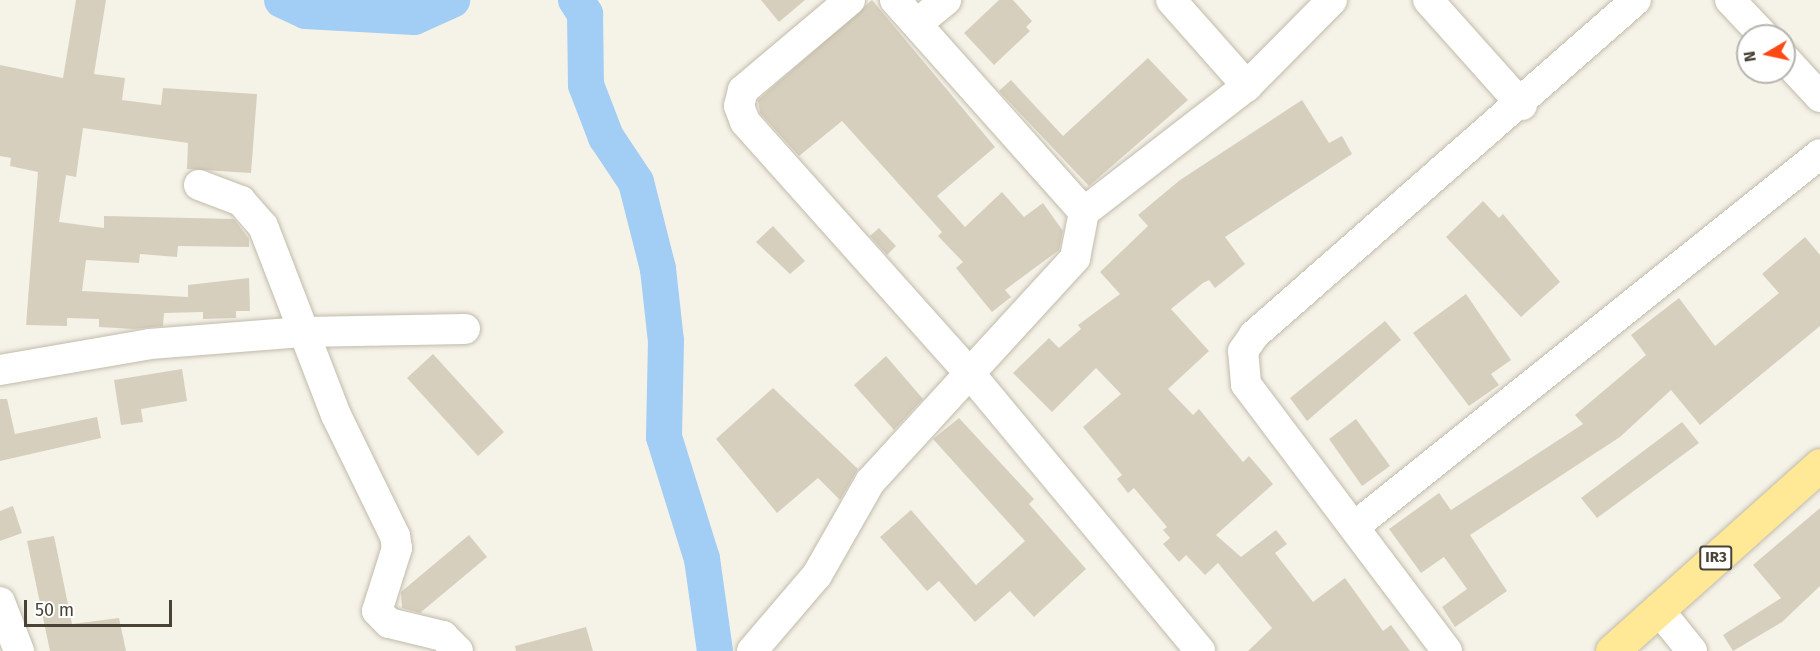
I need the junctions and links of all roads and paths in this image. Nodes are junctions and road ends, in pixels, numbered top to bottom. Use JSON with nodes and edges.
{"nodes":[{"id":1,"x":850,"y":0,"type":"edge"},
{"id":2,"x":895,"y":0,"type":"edge"},
{"id":3,"x":946,"y":0,"type":"edge"},
{"id":4,"x":1171,"y":0,"type":"edge"},
{"id":5,"x":1332,"y":0,"type":"edge"},
{"id":6,"x":1428,"y":0,"type":"edge"},
{"id":7,"x":1636,"y":0,"type":"edge"},
{"id":8,"x":1730,"y":0,"type":"edge"},
{"id":9,"x":918,"y":22,"type":"junction"},
{"id":10,"x":1753,"y":24,"type":"edge"},
{"id":11,"x":1796,"y":71,"type":"edge"},
{"id":12,"x":1247,"y":86,"type":"junction"},
{"id":13,"x":1820,"y":97,"type":"edge"},
{"id":14,"x":1522,"y":105,"type":"junction"},
{"id":15,"x":1820,"y":154,"type":"edge"},
{"id":16,"x":199,"y":185,"type":"dead end"},
{"id":17,"x":1084,"y":212,"type":"junction"},
{"id":18,"x":465,"y":329,"type":"dead end"},
{"id":19,"x":303,"y":332,"type":"junction"},
{"id":20,"x":0,"y":370,"type":"edge"},
{"id":21,"x":972,"y":376,"type":"junction"},
{"id":22,"x":1820,"y":465,"type":"edge"},
{"id":23,"x":1355,"y":526,"type":"junction"},
{"id":24,"x":0,"y":602,"type":"edge"},
{"id":25,"x":1658,"y":609,"type":"junction"},
{"id":26,"x":19,"y":651,"type":"edge"},
{"id":27,"x":459,"y":651,"type":"edge"},
{"id":28,"x":752,"y":651,"type":"edge"},
{"id":29,"x":1200,"y":651,"type":"edge"},
{"id":30,"x":1447,"y":651,"type":"edge"},
{"id":31,"x":1612,"y":651,"type":"edge"},
{"id":32,"x":1692,"y":651,"type":"edge"}],
"edges":[{"from":1,"to":21,"type":"street"},
{"from":2,"to":9,"type":"street"},
{"from":3,"to":9,"type":"street"},
{"from":4,"to":12,"type":"street"},
{"from":5,"to":12,"type":"street"},
{"from":6,"to":14,"type":"street"},
{"from":7,"to":14,"type":"street"},
{"from":8,"to":10,"type":"street"},
{"from":9,"to":17,"type":"street"},
{"from":11,"to":13,"type":"street"},
{"from":12,"to":17,"type":"street"},
{"from":14,"to":23,"type":"street"},
{"from":15,"to":23,"type":"street"},
{"from":16,"to":19,"type":"street"},
{"from":17,"to":21,"type":"street"},
{"from":18,"to":19,"type":"street"},
{"from":19,"to":20,"type":"street"},
{"from":19,"to":27,"type":"street"},
{"from":21,"to":28,"type":"street"},
{"from":21,"to":29,"type":"street"},
{"from":22,"to":25,"type":"main road","number":"IR3"},
{"from":23,"to":30,"type":"street"},
{"from":24,"to":26,"type":"street"},
{"from":25,"to":31,"type":"main road","number":"IR3"},
{"from":25,"to":32,"type":"street"}]}
